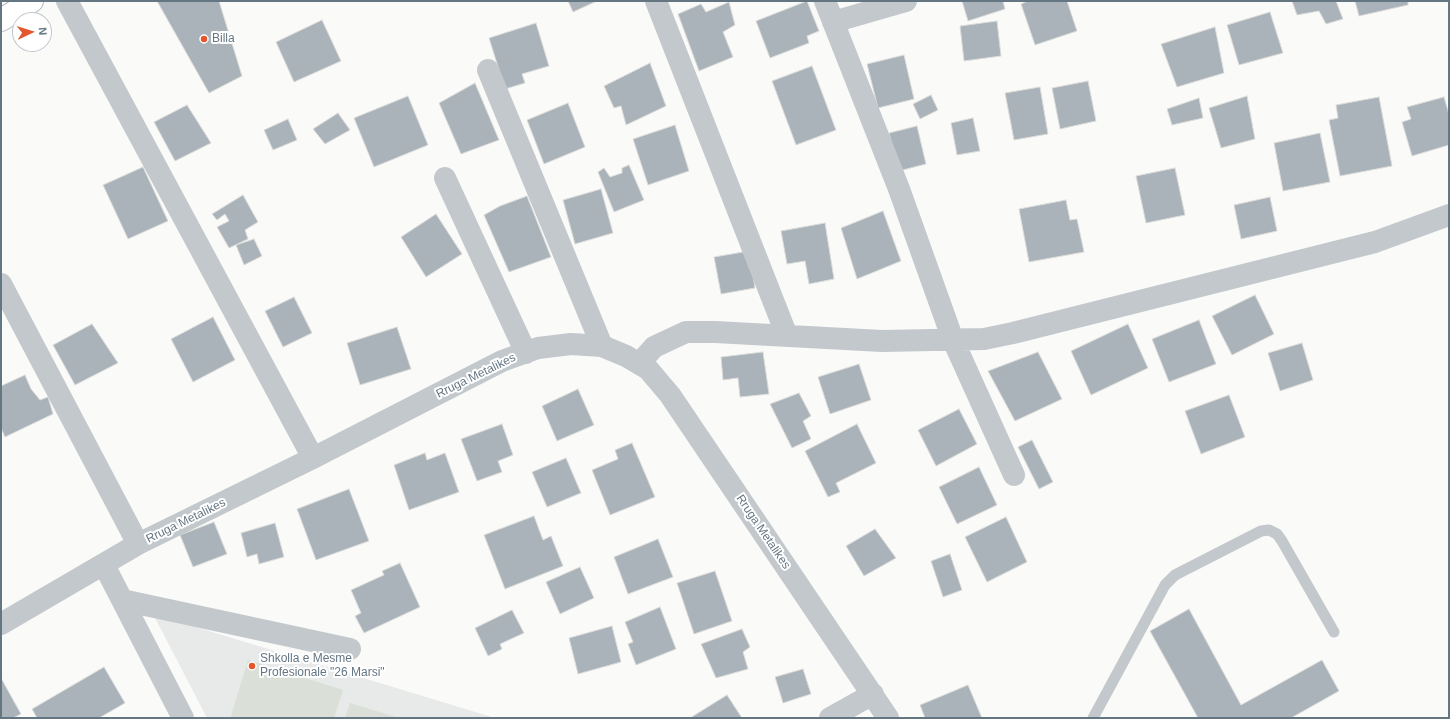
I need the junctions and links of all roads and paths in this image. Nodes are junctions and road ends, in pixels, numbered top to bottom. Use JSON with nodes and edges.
{"nodes":[{"id":1,"x":32,"y":1,"type":"edge"},
{"id":2,"x":67,"y":1,"type":"edge"},
{"id":3,"x":656,"y":1,"type":"edge"},
{"id":4,"x":825,"y":1,"type":"edge"},
{"id":5,"x":906,"y":1,"type":"edge"},
{"id":6,"x":1,"y":20,"type":"edge"},
{"id":7,"x":833,"y":22,"type":"junction"},
{"id":8,"x":488,"y":70,"type":"dead end"},
{"id":9,"x":445,"y":178,"type":"dead end"},
{"id":10,"x":1449,"y":215,"type":"edge"},
{"id":11,"x":1,"y":284,"type":"edge"},
{"id":12,"x":787,"y":336,"type":"junction"},
{"id":13,"x":953,"y":340,"type":"junction"},
{"id":14,"x":602,"y":346,"type":"junction"},
{"id":15,"x":526,"y":353,"type":"junction"},
{"id":16,"x":639,"y":364,"type":"junction"},
{"id":17,"x":313,"y":458,"type":"junction"},
{"id":18,"x":1014,"y":475,"type":"dead end"},
{"id":19,"x":138,"y":544,"type":"junction"},
{"id":20,"x":104,"y":565,"type":"junction"},
{"id":21,"x":122,"y":600,"type":"junction"},
{"id":22,"x":1,"y":624,"type":"edge"},
{"id":23,"x":1334,"y":632,"type":"dead end"},
{"id":24,"x":350,"y":649,"type":"dead end"},
{"id":25,"x":873,"y":694,"type":"junction"},
{"id":26,"x":183,"y":718,"type":"edge"},
{"id":27,"x":830,"y":718,"type":"edge"},
{"id":28,"x":888,"y":718,"type":"edge"},
{"id":29,"x":1093,"y":718,"type":"edge"}],
"edges":[{"from":1,"to":6,"type":"street"},
{"from":2,"to":17,"type":"street"},
{"from":3,"to":12,"type":"street"},
{"from":4,"to":7,"type":"street"},
{"from":5,"to":7,"type":"street"},
{"from":7,"to":13,"type":"street"},
{"from":8,"to":14,"type":"street"},
{"from":9,"to":15,"type":"street"},
{"from":10,"to":13,"type":"street"},
{"from":11,"to":19,"type":"street"},
{"from":12,"to":13,"type":"street"},
{"from":12,"to":16,"type":"street"},
{"from":13,"to":18,"type":"street"},
{"from":14,"to":15,"type":"street","name":"Rruga Metalikes"},
{"from":14,"to":16,"type":"street","name":"Rruga Metalikes"},
{"from":15,"to":17,"type":"street","name":"Rruga Metalikes"},
{"from":16,"to":25,"type":"street","name":"Rruga Metalikes"},
{"from":17,"to":19,"type":"street","name":"Rruga Metalikes"},
{"from":19,"to":20,"type":"street","name":"Rruga Metalikes"},
{"from":20,"to":21,"type":"street"},
{"from":20,"to":22,"type":"street","name":"Rruga Metalikes"},
{"from":21,"to":24,"type":"street"},
{"from":21,"to":26,"type":"street"},
{"from":23,"to":29,"type":"lane"},
{"from":25,"to":27,"type":"street"},
{"from":25,"to":28,"type":"street","name":"Rruga Metalikes"}]}
